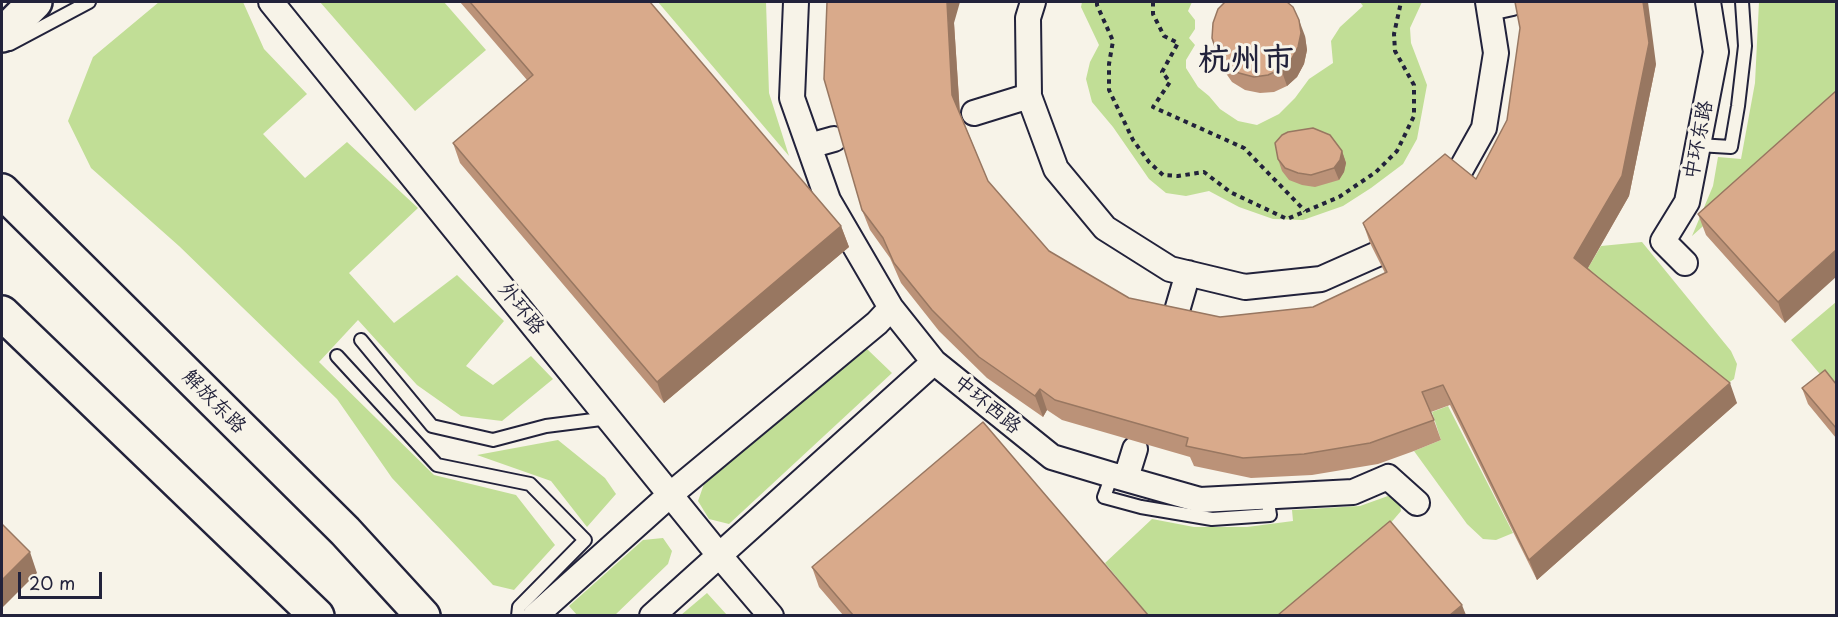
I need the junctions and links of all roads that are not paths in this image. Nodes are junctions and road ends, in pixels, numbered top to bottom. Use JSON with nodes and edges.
{"nodes":[{"id":1,"x":35,"y":2,"type":"edge"},
{"id":2,"x":89,"y":2,"type":"edge"},
{"id":3,"x":271,"y":2,"type":"edge"},
{"id":4,"x":796,"y":2,"type":"edge"},
{"id":5,"x":1033,"y":2,"type":"edge"},
{"id":6,"x":1708,"y":2,"type":"edge"},
{"id":7,"x":1742,"y":2,"type":"edge"},
{"id":8,"x":1512,"y":3,"type":"dead end"},
{"id":9,"x":1488,"y":5,"type":"edge"},
{"id":10,"x":2,"y":35,"type":"edge"},
{"id":11,"x":2,"y":49,"type":"edge"},
{"id":12,"x":1029,"y":96,"type":"junction"},
{"id":13,"x":974,"y":113,"type":"dead end"},
{"id":14,"x":834,"y":139,"type":"edge"},
{"id":15,"x":1698,"y":145,"type":"junction"},
{"id":16,"x":809,"y":146,"type":"junction"},
{"id":17,"x":2,"y":191,"type":"edge"},
{"id":18,"x":1684,"y":263,"type":"dead end"},
{"id":19,"x":1188,"y":273,"type":"junction"},
{"id":20,"x":891,"y":308,"type":"junction"},
{"id":21,"x":2,"y":313,"type":"edge"},
{"id":22,"x":1174,"y":321,"type":"edge"},
{"id":23,"x":361,"y":340,"type":"dead end"},
{"id":24,"x":337,"y":356,"type":"dead end"},
{"id":25,"x":934,"y":362,"type":"junction"},
{"id":26,"x":609,"y":418,"type":"junction"},
{"id":27,"x":1136,"y":448,"type":"dead end"},
{"id":28,"x":1119,"y":476,"type":"junction"},
{"id":29,"x":671,"y":494,"type":"junction"},
{"id":30,"x":1417,"y":502,"type":"dead end"},
{"id":31,"x":719,"y":555,"type":"junction"},
{"id":32,"x":317,"y":615,"type":"edge"},
{"id":33,"x":423,"y":615,"type":"edge"},
{"id":34,"x":519,"y":615,"type":"edge"},
{"id":35,"x":535,"y":615,"type":"edge"},
{"id":36,"x":652,"y":615,"type":"edge"},
{"id":37,"x":771,"y":615,"type":"edge"}],
"edges":[{"from":1,"to":10,"type":"main road"},
{"from":2,"to":11,"type":"lane"},
{"from":3,"to":26,"type":"street","name":"外环路"},
{"from":4,"to":16,"type":"street","name":"中环西路"},
{"from":5,"to":12,"type":"street"},
{"from":6,"to":15,"type":"street","name":"中环东路"},
{"from":7,"to":15,"type":"lane"},
{"from":8,"to":9,"type":"street"},
{"from":9,"to":19,"type":"street"},
{"from":12,"to":13,"type":"street"},
{"from":12,"to":19,"type":"street"},
{"from":14,"to":16,"type":"street"},
{"from":15,"to":18,"type":"street","name":"中环东路"},
{"from":16,"to":20,"type":"street","name":"中环西路"},
{"from":17,"to":33,"type":"main road","name":"解放东路"},
{"from":19,"to":22,"type":"street"},
{"from":20,"to":25,"type":"street","name":"中环西路"},
{"from":20,"to":29,"type":"street"},
{"from":21,"to":32,"type":"main road"},
{"from":23,"to":26,"type":"lane"},
{"from":24,"to":34,"type":"lane"},
{"from":25,"to":28,"type":"street","name":"中环西路"},
{"from":25,"to":31,"type":"street"},
{"from":26,"to":29,"type":"street","name":"外环路"},
{"from":27,"to":28,"type":"street"},
{"from":28,"to":30,"type":"street","name":"中环西路"},
{"from":29,"to":31,"type":"street","name":"外环路"},
{"from":29,"to":35,"type":"street"},
{"from":31,"to":36,"type":"street"},
{"from":31,"to":37,"type":"street","name":"外环路"}]}
